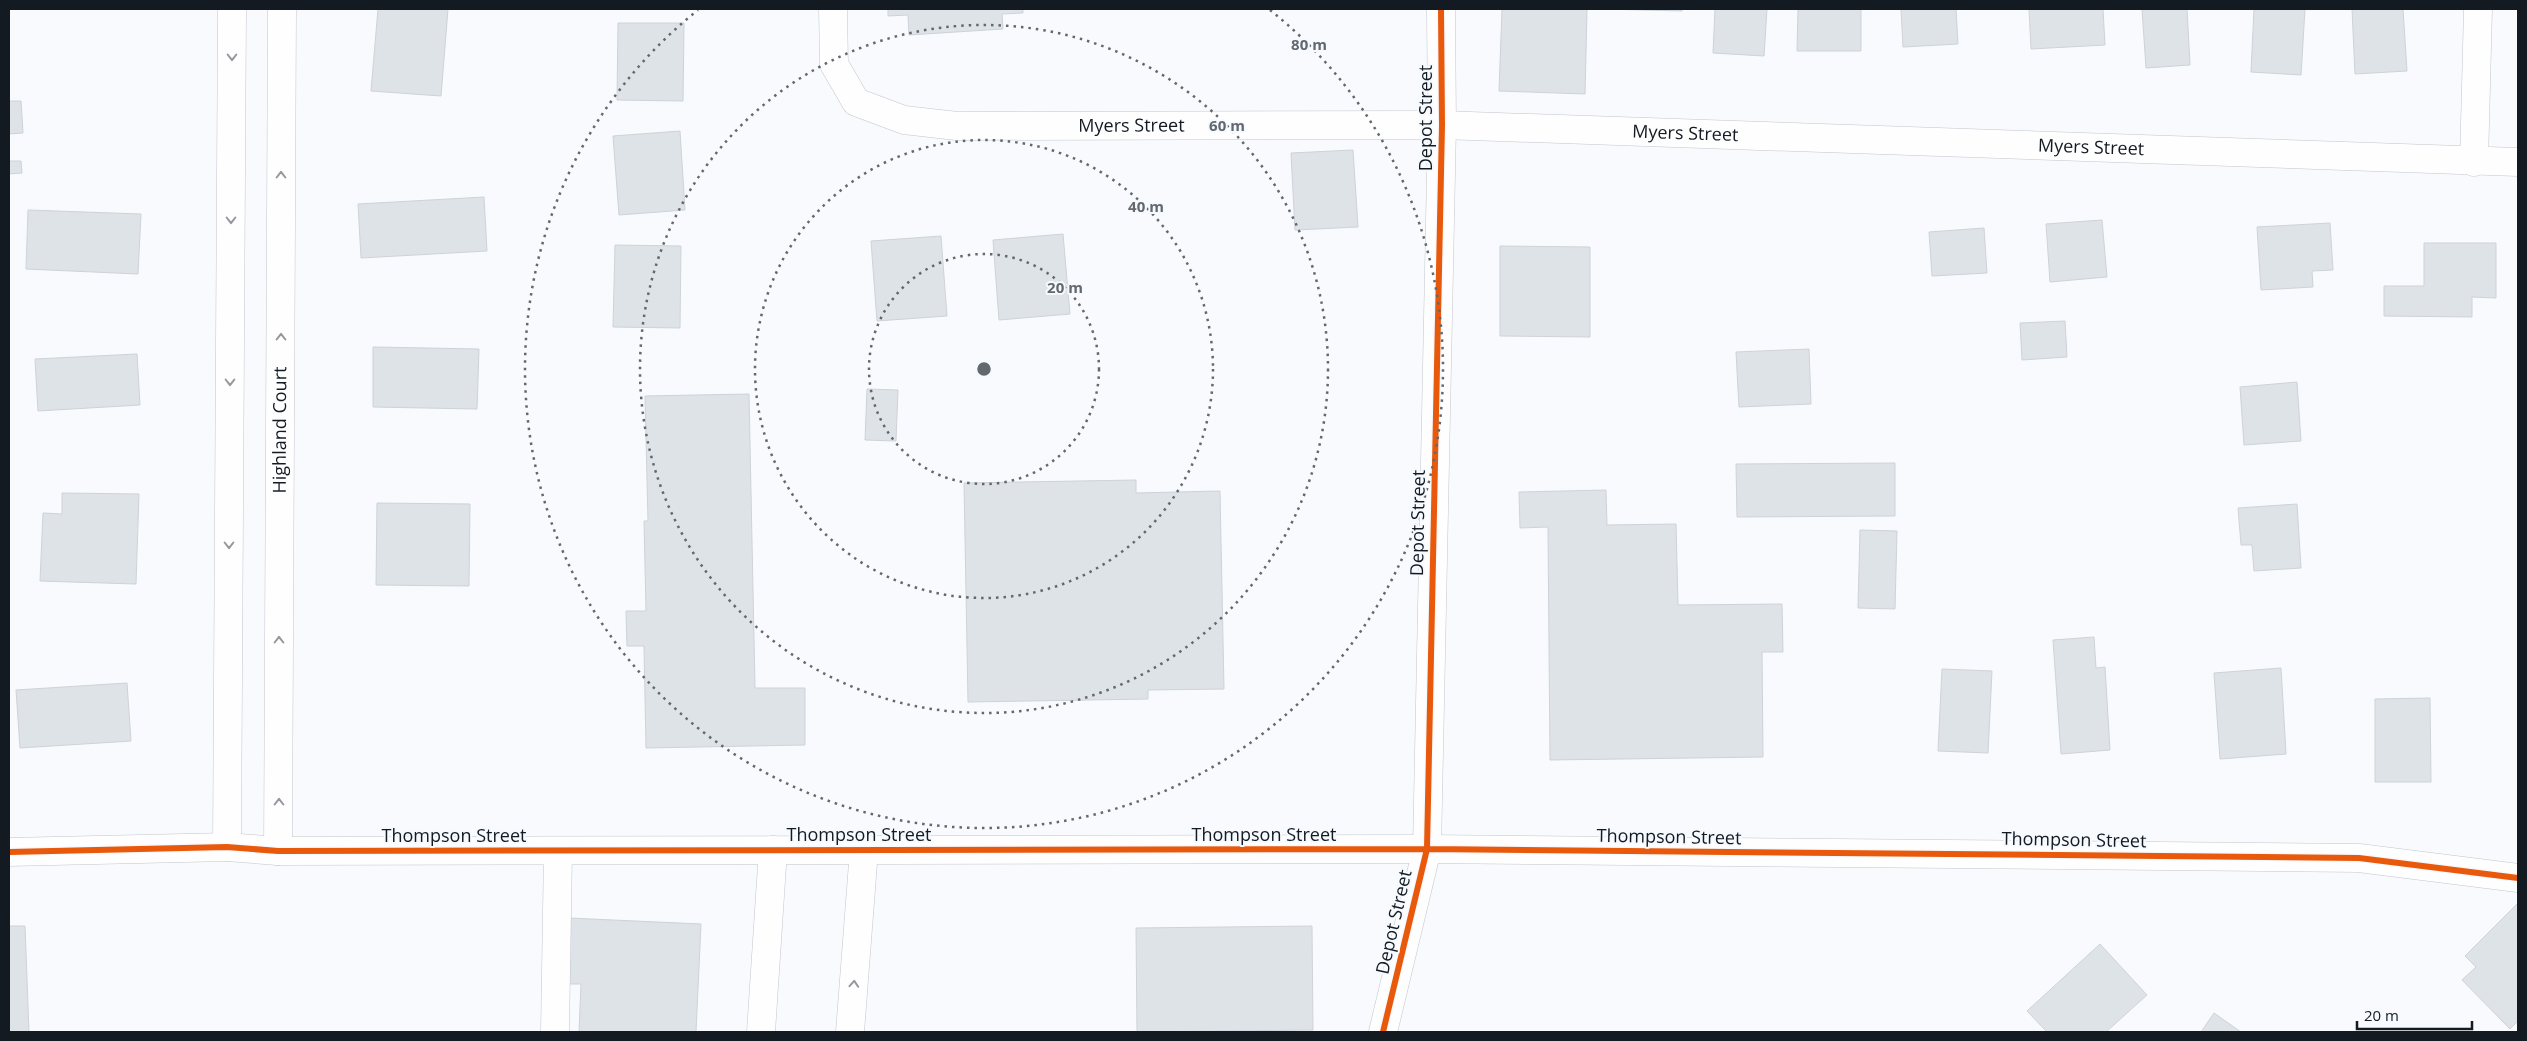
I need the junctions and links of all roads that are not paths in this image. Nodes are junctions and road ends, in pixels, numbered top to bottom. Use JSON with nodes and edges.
{"nodes":[{"id":1,"x":232,"y":9,"type":"edge"},
{"id":2,"x":282,"y":9,"type":"edge"},
{"id":3,"x":833,"y":9,"type":"edge"},
{"id":4,"x":1441,"y":9,"type":"edge"},
{"id":5,"x":2478,"y":9,"type":"edge"},
{"id":6,"x":1442,"y":125,"type":"junction"},
{"id":7,"x":2474,"y":162,"type":"junction"},
{"id":8,"x":2518,"y":162,"type":"edge"},
{"id":9,"x":228,"y":847,"type":"junction"},
{"id":10,"x":773,"y":850,"type":"junction"},
{"id":11,"x":864,"y":850,"type":"junction"},
{"id":12,"x":1427,"y":850,"type":"junction"},
{"id":13,"x":278,"y":851,"type":"junction"},
{"id":14,"x":558,"y":851,"type":"junction"},
{"id":15,"x":9,"y":852,"type":"edge"},
{"id":16,"x":2518,"y":878,"type":"edge"},
{"id":17,"x":555,"y":1032,"type":"edge"},
{"id":18,"x":761,"y":1032,"type":"edge"},
{"id":19,"x":850,"y":1032,"type":"edge"},
{"id":20,"x":1383,"y":1032,"type":"edge"}],
"edges":[{"from":1,"to":9,"type":"street","one_way":true},
{"from":13,"to":2,"type":"street","name":"Highland Court","one_way":true},
{"from":3,"to":6,"type":"street","name":"Myers Street"},
{"from":4,"to":6,"type":"street","name":"Depot Street"},
{"from":5,"to":7,"type":"street"},
{"from":6,"to":7,"type":"street","name":"Myers Street"},
{"from":6,"to":12,"type":"street","name":"Depot Street"},
{"from":7,"to":8,"type":"street","name":"Myers Street"},
{"from":9,"to":13,"type":"street","name":"Thompson Street"},
{"from":9,"to":15,"type":"street","name":"Thompson Street"},
{"from":10,"to":11,"type":"street","name":"Thompson Street"},
{"from":10,"to":14,"type":"street","name":"Thompson Street"},
{"from":10,"to":18,"type":"street"},
{"from":11,"to":12,"type":"street","name":"Thompson Street"},
{"from":19,"to":11,"type":"street","one_way":true},
{"from":12,"to":16,"type":"street","name":"Thompson Street"},
{"from":12,"to":20,"type":"street","name":"Depot Street"},
{"from":13,"to":14,"type":"street","name":"Thompson Street"},
{"from":14,"to":17,"type":"street"}]}
